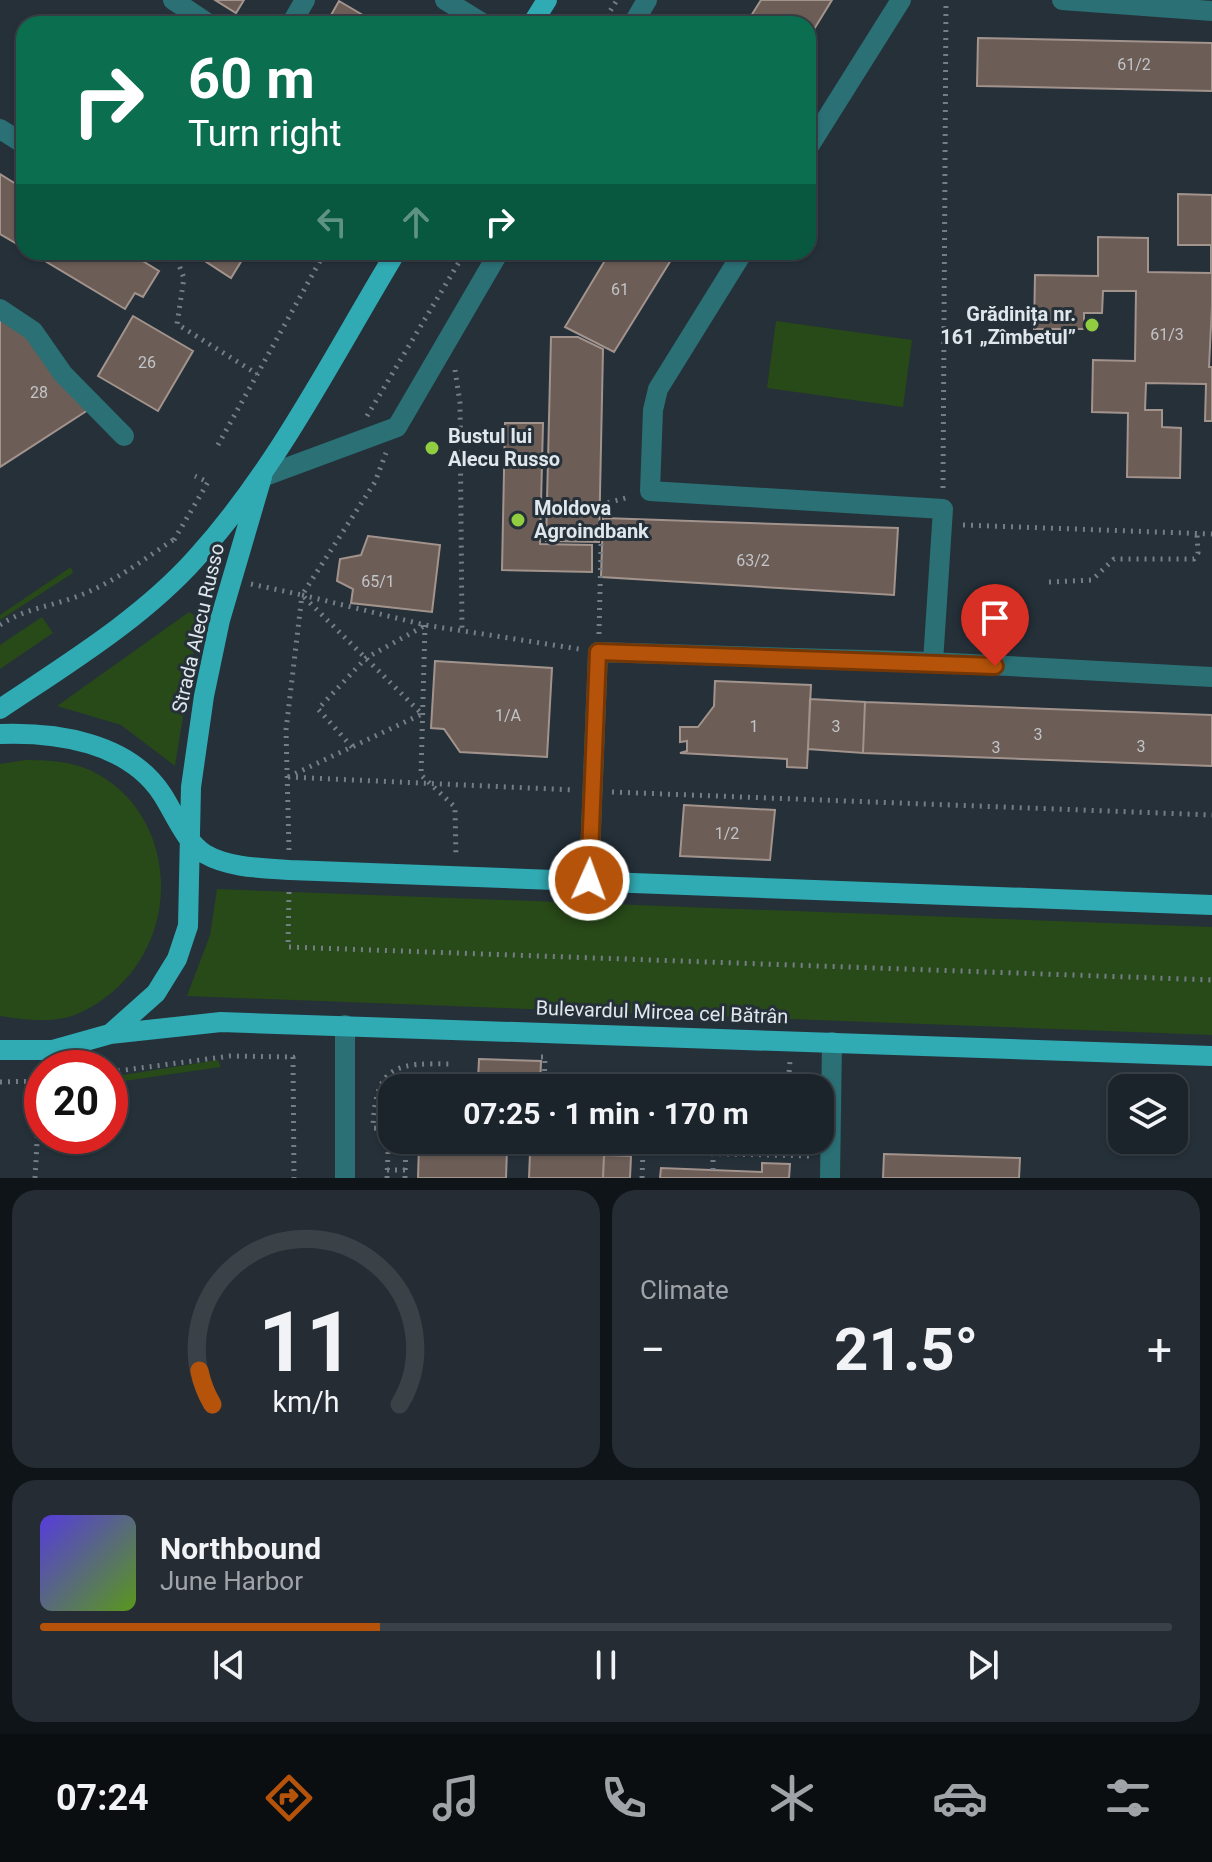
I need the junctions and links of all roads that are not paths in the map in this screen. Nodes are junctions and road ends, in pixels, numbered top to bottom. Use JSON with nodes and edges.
{"nodes":[{"id":1,"x":173,"y":0,"type":"edge"},
{"id":2,"x":445,"y":0,"type":"edge"},
{"id":3,"x":901,"y":0,"type":"edge"},
{"id":4,"x":1062,"y":0,"type":"edge"},
{"id":5,"x":1112,"y":2,"type":"edge"},
{"id":6,"x":1212,"y":11,"type":"edge"},
{"id":7,"x":197,"y":16,"type":"edge"},
{"id":8,"x":471,"y":16,"type":"edge"},
{"id":9,"x":816,"y":135,"type":"edge"},
{"id":10,"x":391,"y":260,"type":"edge"},
{"id":11,"x":494,"y":260,"type":"edge"},
{"id":12,"x":738,"y":260,"type":"edge"},
{"id":13,"x":0,"y":309,"type":"edge"},
{"id":14,"x":124,"y":436,"type":"dead end"},
{"id":15,"x":262,"y":477,"type":"junction"},
{"id":16,"x":933,"y":662,"type":"junction"},
{"id":17,"x":1212,"y":677,"type":"edge"},
{"id":18,"x":0,"y":709,"type":"edge"},
{"id":19,"x":0,"y":734,"type":"edge"},
{"id":20,"x":191,"y":840,"type":"junction"},
{"id":21,"x":589,"y":880,"type":"junction"},
{"id":22,"x":1212,"y":905,"type":"edge"},
{"id":23,"x":345,"y":1025,"type":"junction"},
{"id":24,"x":110,"y":1034,"type":"junction"},
{"id":25,"x":832,"y":1042,"type":"junction"},
{"id":26,"x":0,"y":1050,"type":"edge"},
{"id":27,"x":1212,"y":1056,"type":"edge"},
{"id":28,"x":345,"y":1178,"type":"edge"},
{"id":29,"x":830,"y":1178,"type":"edge"}],
"edges":[{"from":1,"to":7,"type":"street"},
{"from":2,"to":8,"type":"street"},
{"from":3,"to":9,"type":"street"},
{"from":4,"to":5,"type":"street"},
{"from":5,"to":6,"type":"street"},
{"from":10,"to":15,"type":"main road","name":"Strada Alecu Russo"},
{"from":11,"to":15,"type":"street","name":"Strada Alecu Russo"},
{"from":12,"to":16,"type":"street"},
{"from":13,"to":14,"type":"street"},
{"from":15,"to":18,"type":"main road","name":"Strada Alecu Russo"},
{"from":15,"to":20,"type":"main road","name":"Strada Alecu Russo"},
{"from":16,"to":17,"type":"street"},
{"from":16,"to":21,"type":"street"},
{"from":19,"to":20,"type":"main road"},
{"from":20,"to":21,"type":"main road"},
{"from":20,"to":24,"type":"main road","name":"Strada Alecu Russo"},
{"from":21,"to":22,"type":"main road"},
{"from":23,"to":24,"type":"main road","name":"Bulevardul Mircea cel Bătrân"},
{"from":23,"to":25,"type":"main road","name":"Bulevardul Mircea cel Bătrân"},
{"from":23,"to":28,"type":"street"},
{"from":24,"to":26,"type":"main road","name":"Bulevardul Mircea cel Bătrân"},
{"from":25,"to":27,"type":"main road","name":"Bulevardul Mircea cel Bătrân"},
{"from":25,"to":29,"type":"street"}]}
